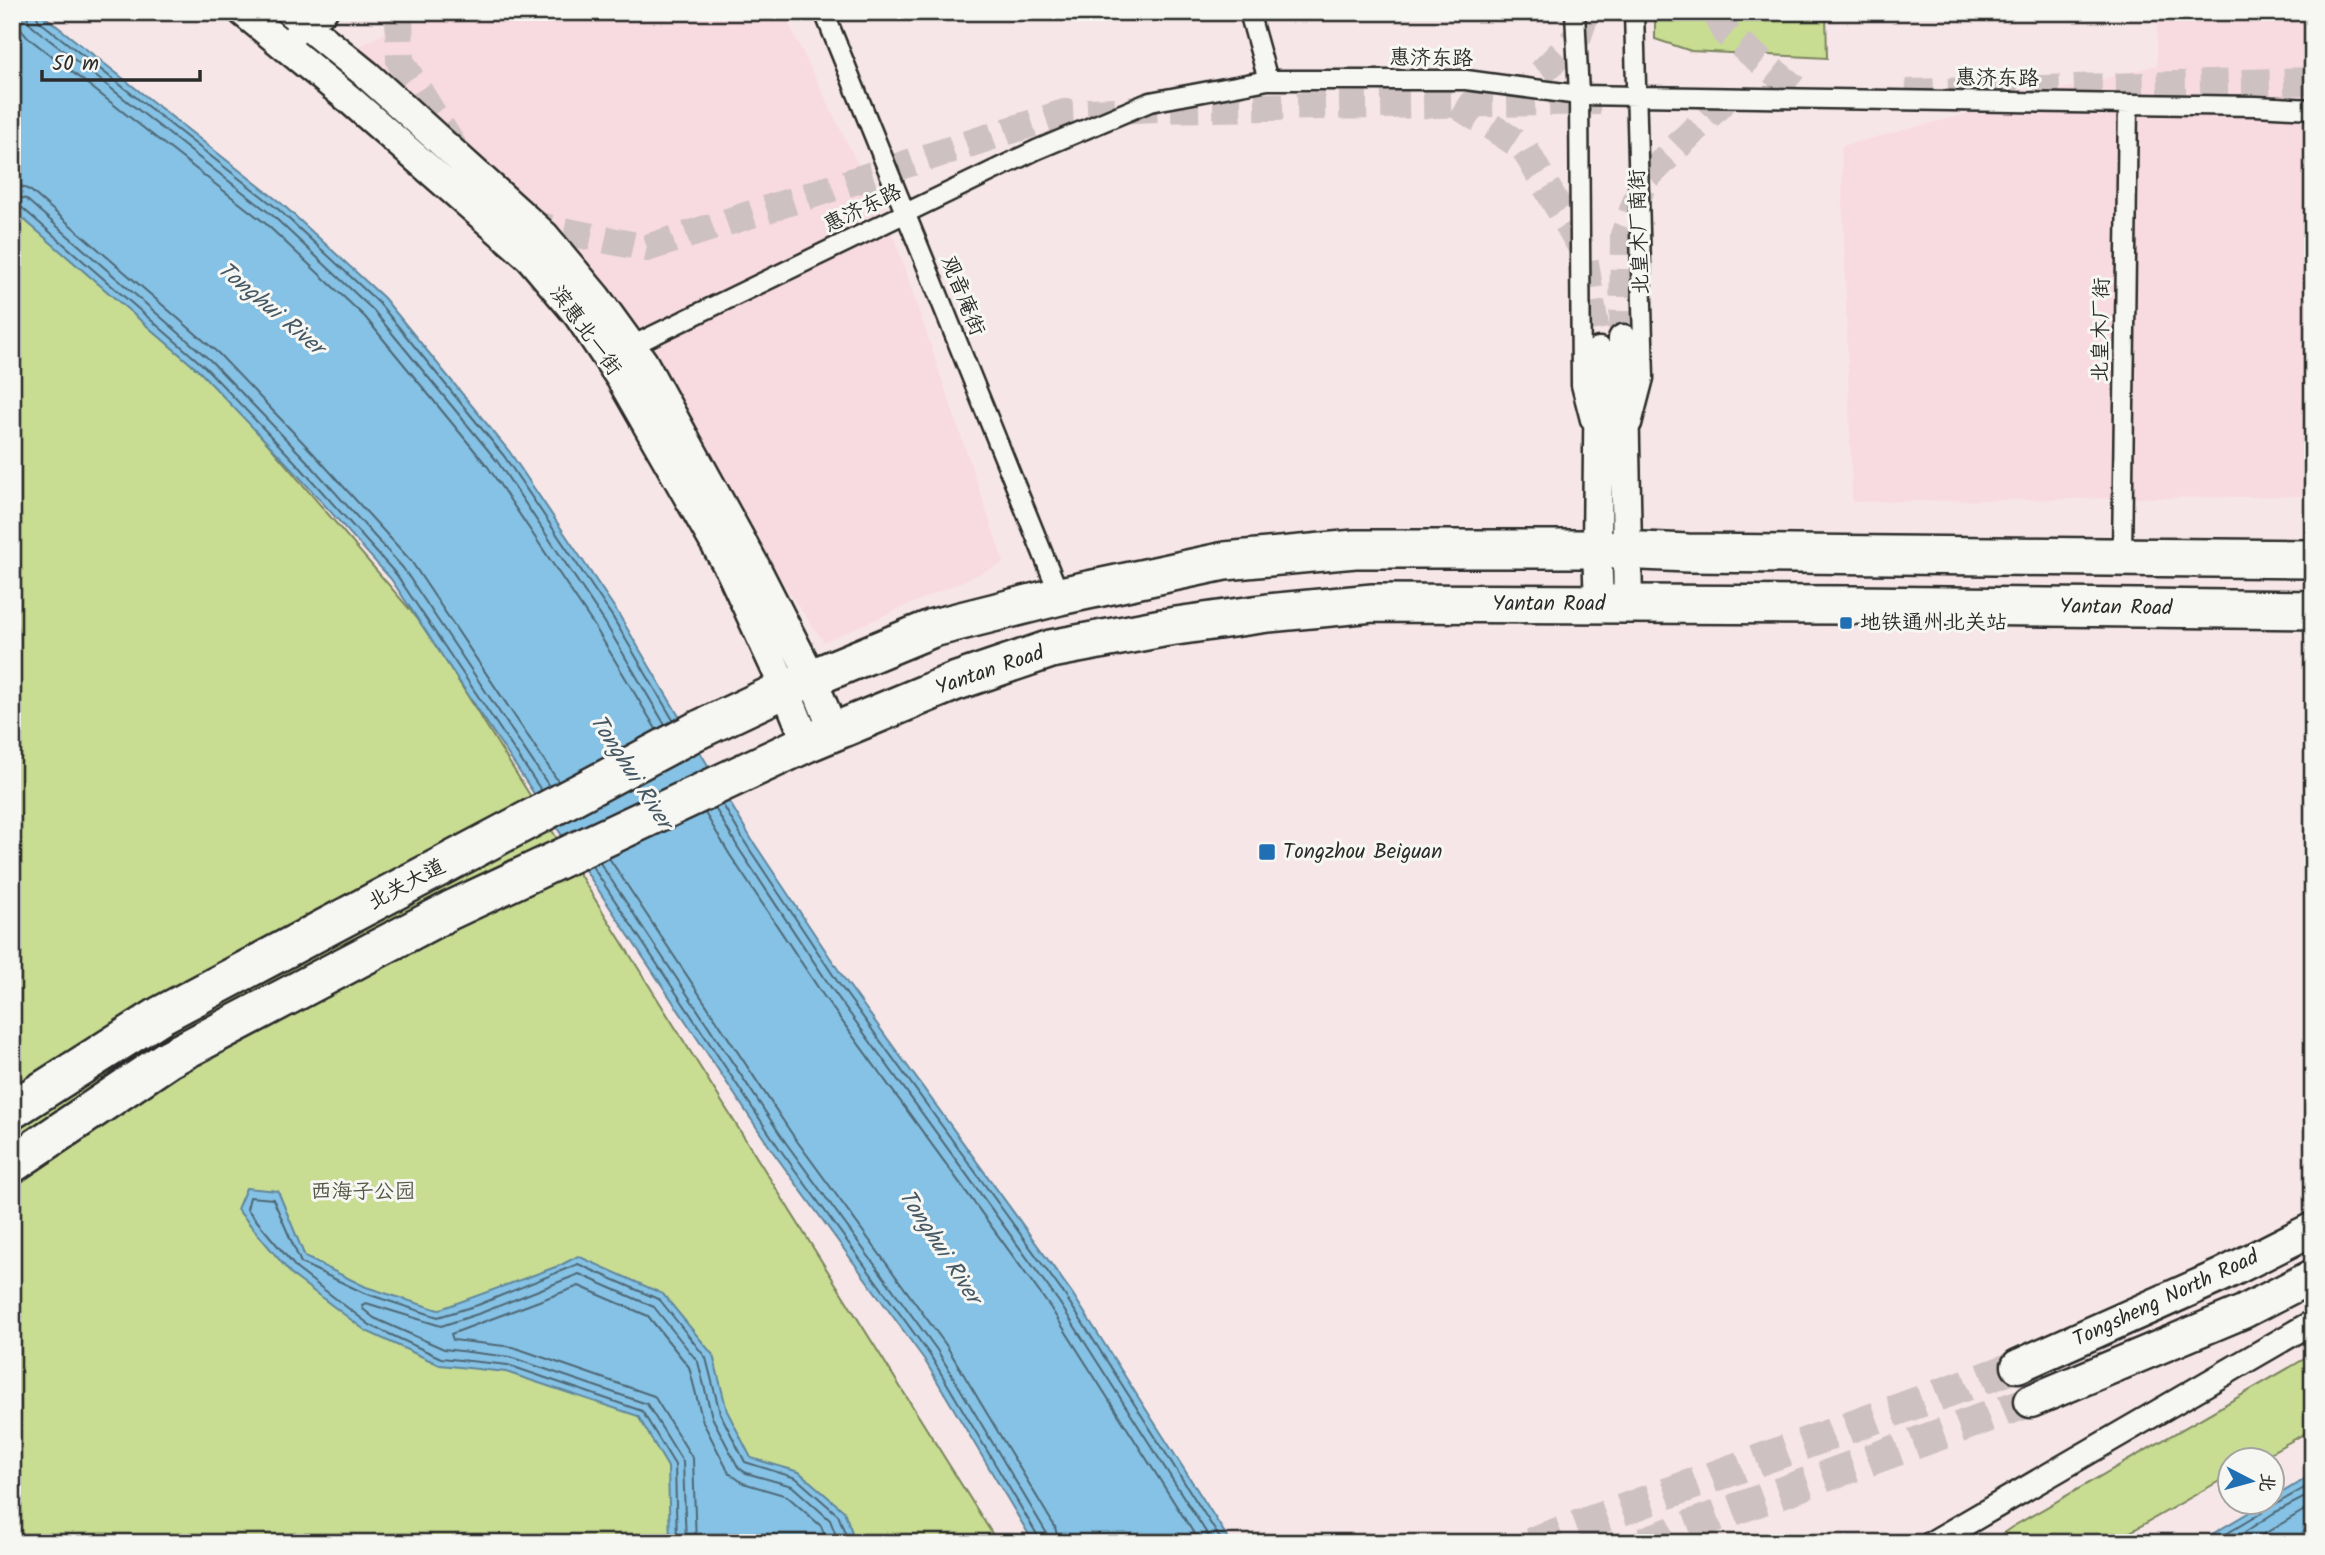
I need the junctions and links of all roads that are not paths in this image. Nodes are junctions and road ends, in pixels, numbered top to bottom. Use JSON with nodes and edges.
{"nodes":[{"id":1,"x":243,"y":12,"type":"edge"},
{"id":2,"x":824,"y":12,"type":"edge"},
{"id":3,"x":1249,"y":12,"type":"edge"},
{"id":4,"x":1575,"y":12,"type":"edge"},
{"id":5,"x":1634,"y":12,"type":"edge"},
{"id":6,"x":307,"y":16,"type":"edge"},
{"id":7,"x":285,"y":45,"type":"junction"},
{"id":8,"x":1268,"y":80,"type":"junction"},
{"id":9,"x":1636,"y":94,"type":"junction"},
{"id":10,"x":1578,"y":95,"type":"junction"},
{"id":11,"x":2128,"y":104,"type":"junction"},
{"id":12,"x":2313,"y":109,"type":"edge"},
{"id":13,"x":904,"y":214,"type":"junction"},
{"id":14,"x":619,"y":352,"type":"junction"},
{"id":15,"x":1598,"y":449,"type":"junction"},
{"id":16,"x":1625,"y":450,"type":"junction"},
{"id":17,"x":1612,"y":550,"type":"junction"},
{"id":18,"x":2122,"y":557,"type":"junction"},
{"id":19,"x":2313,"y":559,"type":"edge"},
{"id":20,"x":1060,"y":596,"type":"junction"},
{"id":21,"x":1614,"y":605,"type":"junction"},
{"id":22,"x":2313,"y":610,"type":"edge"},
{"id":23,"x":799,"y":684,"type":"junction"},
{"id":24,"x":820,"y":738,"type":"junction"},
{"id":25,"x":12,"y":1110,"type":"edge"},
{"id":26,"x":12,"y":1164,"type":"edge"},
{"id":27,"x":2313,"y":1229,"type":"edge"},
{"id":28,"x":2313,"y":1276,"type":"edge"},
{"id":29,"x":2313,"y":1322,"type":"edge"},
{"id":30,"x":2018,"y":1366,"type":"tunnel mouth"},
{"id":31,"x":2031,"y":1401,"type":"tunnel mouth"},
{"id":32,"x":1932,"y":1543,"type":"edge"}],
"edges":[{"from":1,"to":7,"type":"street","name":"滨惠北一街"},
{"from":2,"to":13,"type":"street","name":"观音庵街"},
{"from":3,"to":8,"type":"street"},
{"from":4,"to":10,"type":"street","name":"北皇木厂南街"},
{"from":5,"to":9,"type":"street","name":"北皇木厂南街"},
{"from":6,"to":7,"type":"street"},
{"from":6,"to":14,"type":"street","name":"滨惠北一街"},
{"from":7,"to":14,"type":"street","name":"滨惠北一街"},
{"from":8,"to":10,"type":"street","name":"惠济东路"},
{"from":8,"to":13,"type":"street","name":"惠济东路"},
{"from":9,"to":10,"type":"street","name":"惠济东路"},
{"from":9,"to":11,"type":"street","name":"惠济东路"},
{"from":9,"to":16,"type":"street","name":"北皇木厂南街"},
{"from":10,"to":15,"type":"street","name":"北皇木厂南街"},
{"from":11,"to":12,"type":"street","name":"惠济东路"},
{"from":11,"to":18,"type":"street","name":"北皇木厂街"},
{"from":13,"to":14,"type":"street","name":"惠济东路"},
{"from":13,"to":20,"type":"street","name":"观音庵街"},
{"from":14,"to":23,"type":"street","name":"滨惠北一街"},
{"from":15,"to":16,"type":"street","name":"北皇木厂南街"},
{"from":15,"to":17,"type":"street","name":"北皇木厂南街"},
{"from":16,"to":17,"type":"street","name":"北皇木厂南街"},
{"from":17,"to":18,"type":"main road"},
{"from":17,"to":20,"type":"main road"},
{"from":17,"to":21,"type":"street","name":"北皇木厂南街"},
{"from":18,"to":19,"type":"main road"},
{"from":20,"to":23,"type":"main road"},
{"from":21,"to":22,"type":"main road","name":"Yantan Road"},
{"from":21,"to":24,"type":"main road","name":"Yantan Road"},
{"from":23,"to":24,"type":"street","name":"滨惠北一街"},
{"from":23,"to":25,"type":"main road","name":"北关大道"},
{"from":24,"to":26,"type":"main road","name":"北关大道"},
{"from":27,"to":30,"type":"main road","name":"Tongsheng North Road"},
{"from":28,"to":31,"type":"main road","name":"Tongsheng North Road"},
{"from":29,"to":32,"type":"street"}]}
